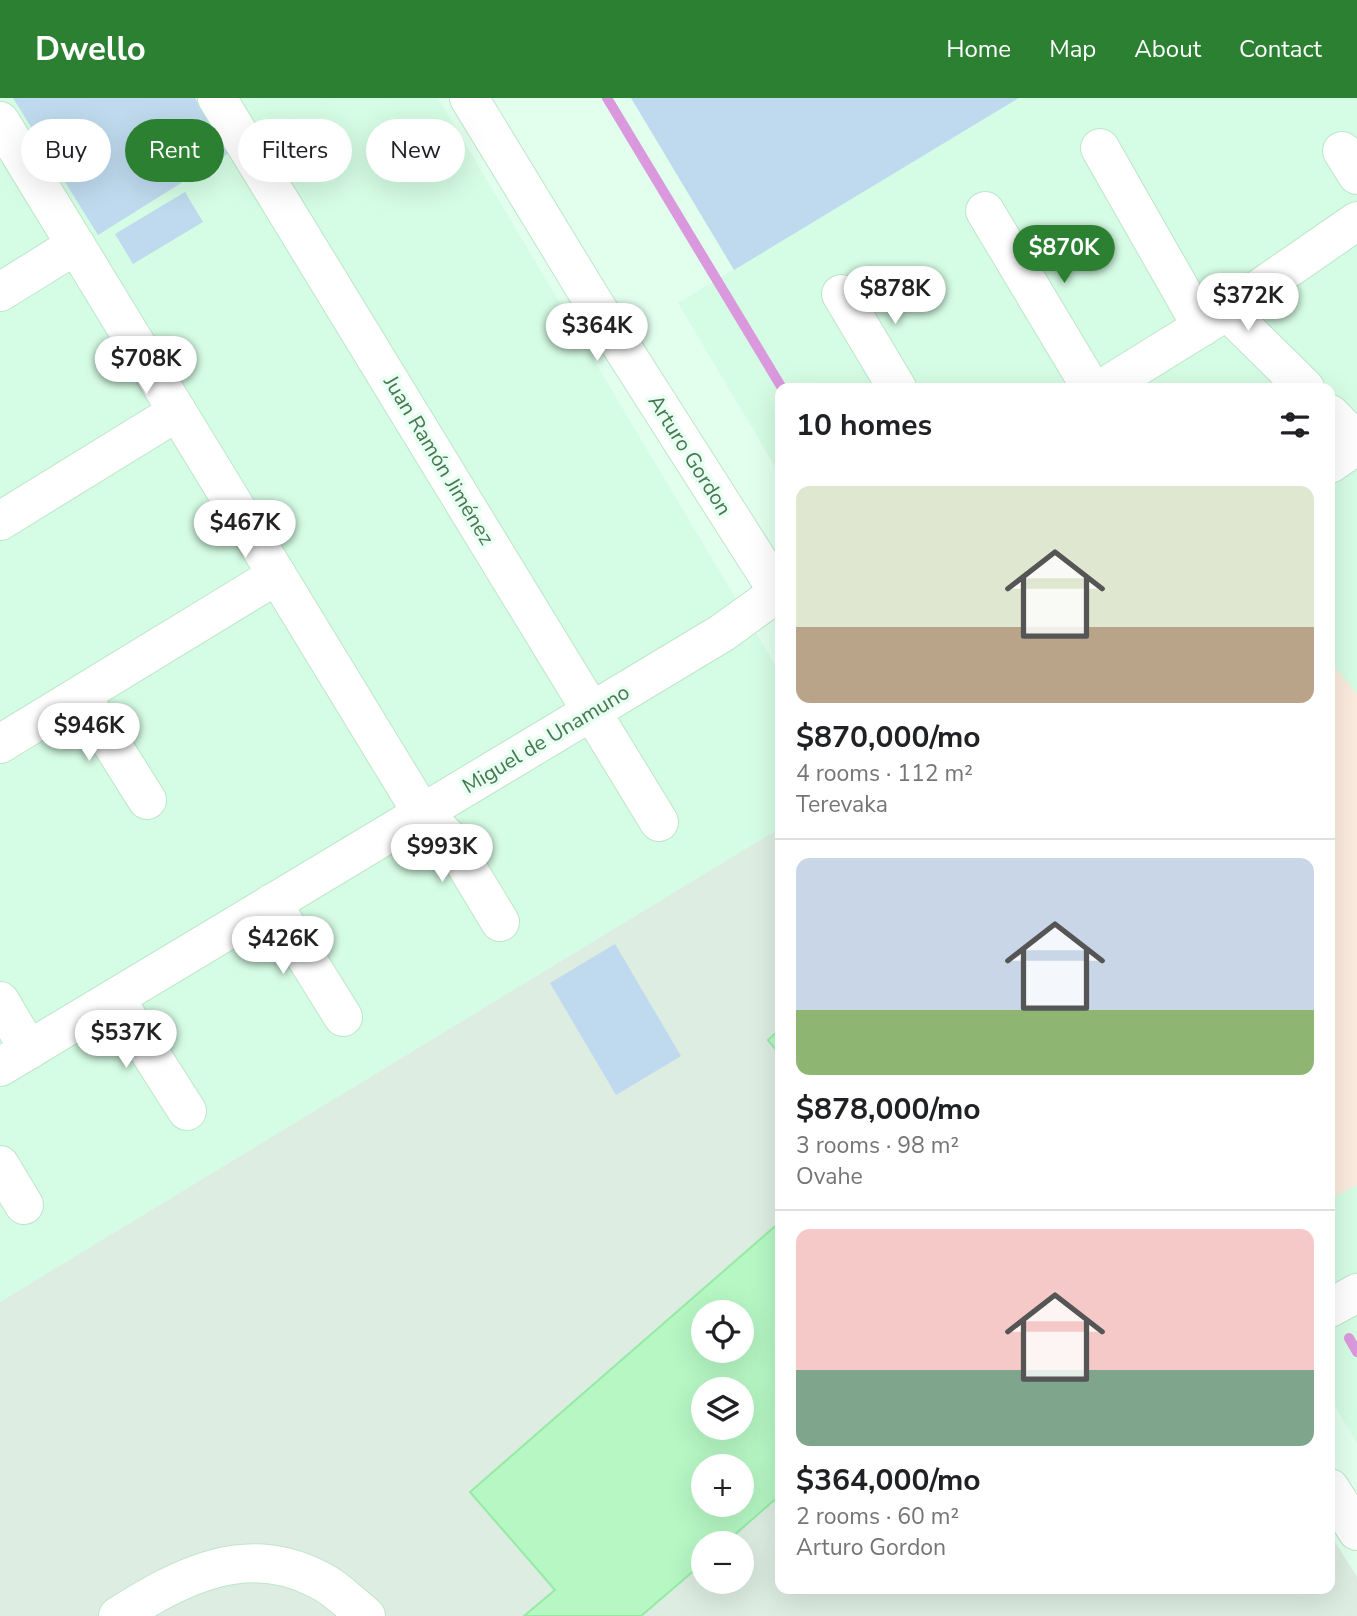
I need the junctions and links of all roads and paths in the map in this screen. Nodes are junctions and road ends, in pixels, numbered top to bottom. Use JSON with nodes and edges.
{"nodes":[{"id":1,"x":218,"y":98,"type":"edge"},
{"id":2,"x":470,"y":98,"type":"edge"},
{"id":3,"x":0,"y":121,"type":"edge"},
{"id":4,"x":1100,"y":148,"type":"dead end"},
{"id":5,"x":985,"y":211,"type":"dead end"},
{"id":6,"x":1357,"y":221,"type":"edge"},
{"id":7,"x":76,"y":245,"type":"junction"},
{"id":8,"x":0,"y":292,"type":"edge"},
{"id":9,"x":841,"y":294,"type":"dead end"},
{"id":10,"x":1215,"y":319,"type":"junction"},
{"id":11,"x":894,"y":383,"type":"edge"},
{"id":12,"x":1088,"y":383,"type":"edge"},
{"id":13,"x":1111,"y":383,"type":"edge"},
{"id":14,"x":1298,"y":383,"type":"edge"},
{"id":15,"x":177,"y":411,"type":"junction"},
{"id":16,"x":1335,"y":419,"type":"edge"},
{"id":17,"x":1357,"y":443,"type":"edge"},
{"id":18,"x":1335,"y":460,"type":"edge"},
{"id":19,"x":0,"y":521,"type":"edge"},
{"id":20,"x":276,"y":575,"type":"junction"},
{"id":21,"x":775,"y":585,"type":"edge"},
{"id":22,"x":775,"y":596,"type":"edge"},
{"id":23,"x":81,"y":695,"type":"junction"},
{"id":24,"x":592,"y":711,"type":"junction"},
{"id":25,"x":0,"y":744,"type":"edge"},
{"id":26,"x":146,"y":800,"type":"dead end"},
{"id":27,"x":422,"y":813,"type":"junction"},
{"id":28,"x":659,"y":822,"type":"dead end"},
{"id":29,"x":272,"y":903,"type":"junction"},
{"id":30,"x":500,"y":922,"type":"dead end"},
{"id":31,"x":115,"y":998,"type":"junction"},
{"id":32,"x":0,"y":1001,"type":"edge"},
{"id":33,"x":343,"y":1017,"type":"dead end"},
{"id":34,"x":15,"y":1059,"type":"edge"},
{"id":35,"x":187,"y":1111,"type":"dead end"},
{"id":36,"x":0,"y":1165,"type":"edge"},
{"id":37,"x":24,"y":1205,"type":"dead end"},
{"id":38,"x":1357,"y":1293,"type":"edge"},
{"id":39,"x":1335,"y":1305,"type":"edge"},
{"id":40,"x":1335,"y":1496,"type":"edge"},
{"id":41,"x":1357,"y":1531,"type":"edge"},
{"id":42,"x":118,"y":1616,"type":"edge"},
{"id":43,"x":366,"y":1616,"type":"edge"}],
"edges":[{"from":1,"to":24,"type":"street","name":"Juan Ramón Jiménez"},
{"from":2,"to":21,"type":"street","name":"Arturo Gordon"},
{"from":3,"to":7,"type":"street"},
{"from":4,"to":10,"type":"street"},
{"from":5,"to":12,"type":"street"},
{"from":6,"to":10,"type":"street"},
{"from":7,"to":8,"type":"street"},
{"from":7,"to":15,"type":"street"},
{"from":9,"to":11,"type":"street"},
{"from":10,"to":13,"type":"street"},
{"from":10,"to":14,"type":"street"},
{"from":15,"to":19,"type":"street"},
{"from":15,"to":20,"type":"street"},
{"from":16,"to":17,"type":"street"},
{"from":17,"to":18,"type":"street"},
{"from":20,"to":23,"type":"street"},
{"from":20,"to":27,"type":"street"},
{"from":22,"to":24,"type":"street","name":"Miguel de Unamuno"},
{"from":23,"to":25,"type":"street"},
{"from":23,"to":26,"type":"street"},
{"from":24,"to":27,"type":"street","name":"Miguel de Unamuno"},
{"from":24,"to":28,"type":"street","name":"Juan Ramón Jiménez"},
{"from":27,"to":29,"type":"street","name":"Miguel de Unamuno"},
{"from":27,"to":30,"type":"street"},
{"from":29,"to":31,"type":"street","name":"Miguel de Unamuno"},
{"from":29,"to":33,"type":"street"},
{"from":31,"to":34,"type":"street","name":"Miguel de Unamuno"},
{"from":31,"to":35,"type":"street"},
{"from":32,"to":34,"type":"street"},
{"from":36,"to":37,"type":"street"},
{"from":38,"to":39,"type":"street"},
{"from":40,"to":41,"type":"street"},
{"from":42,"to":43,"type":"street"}]}
